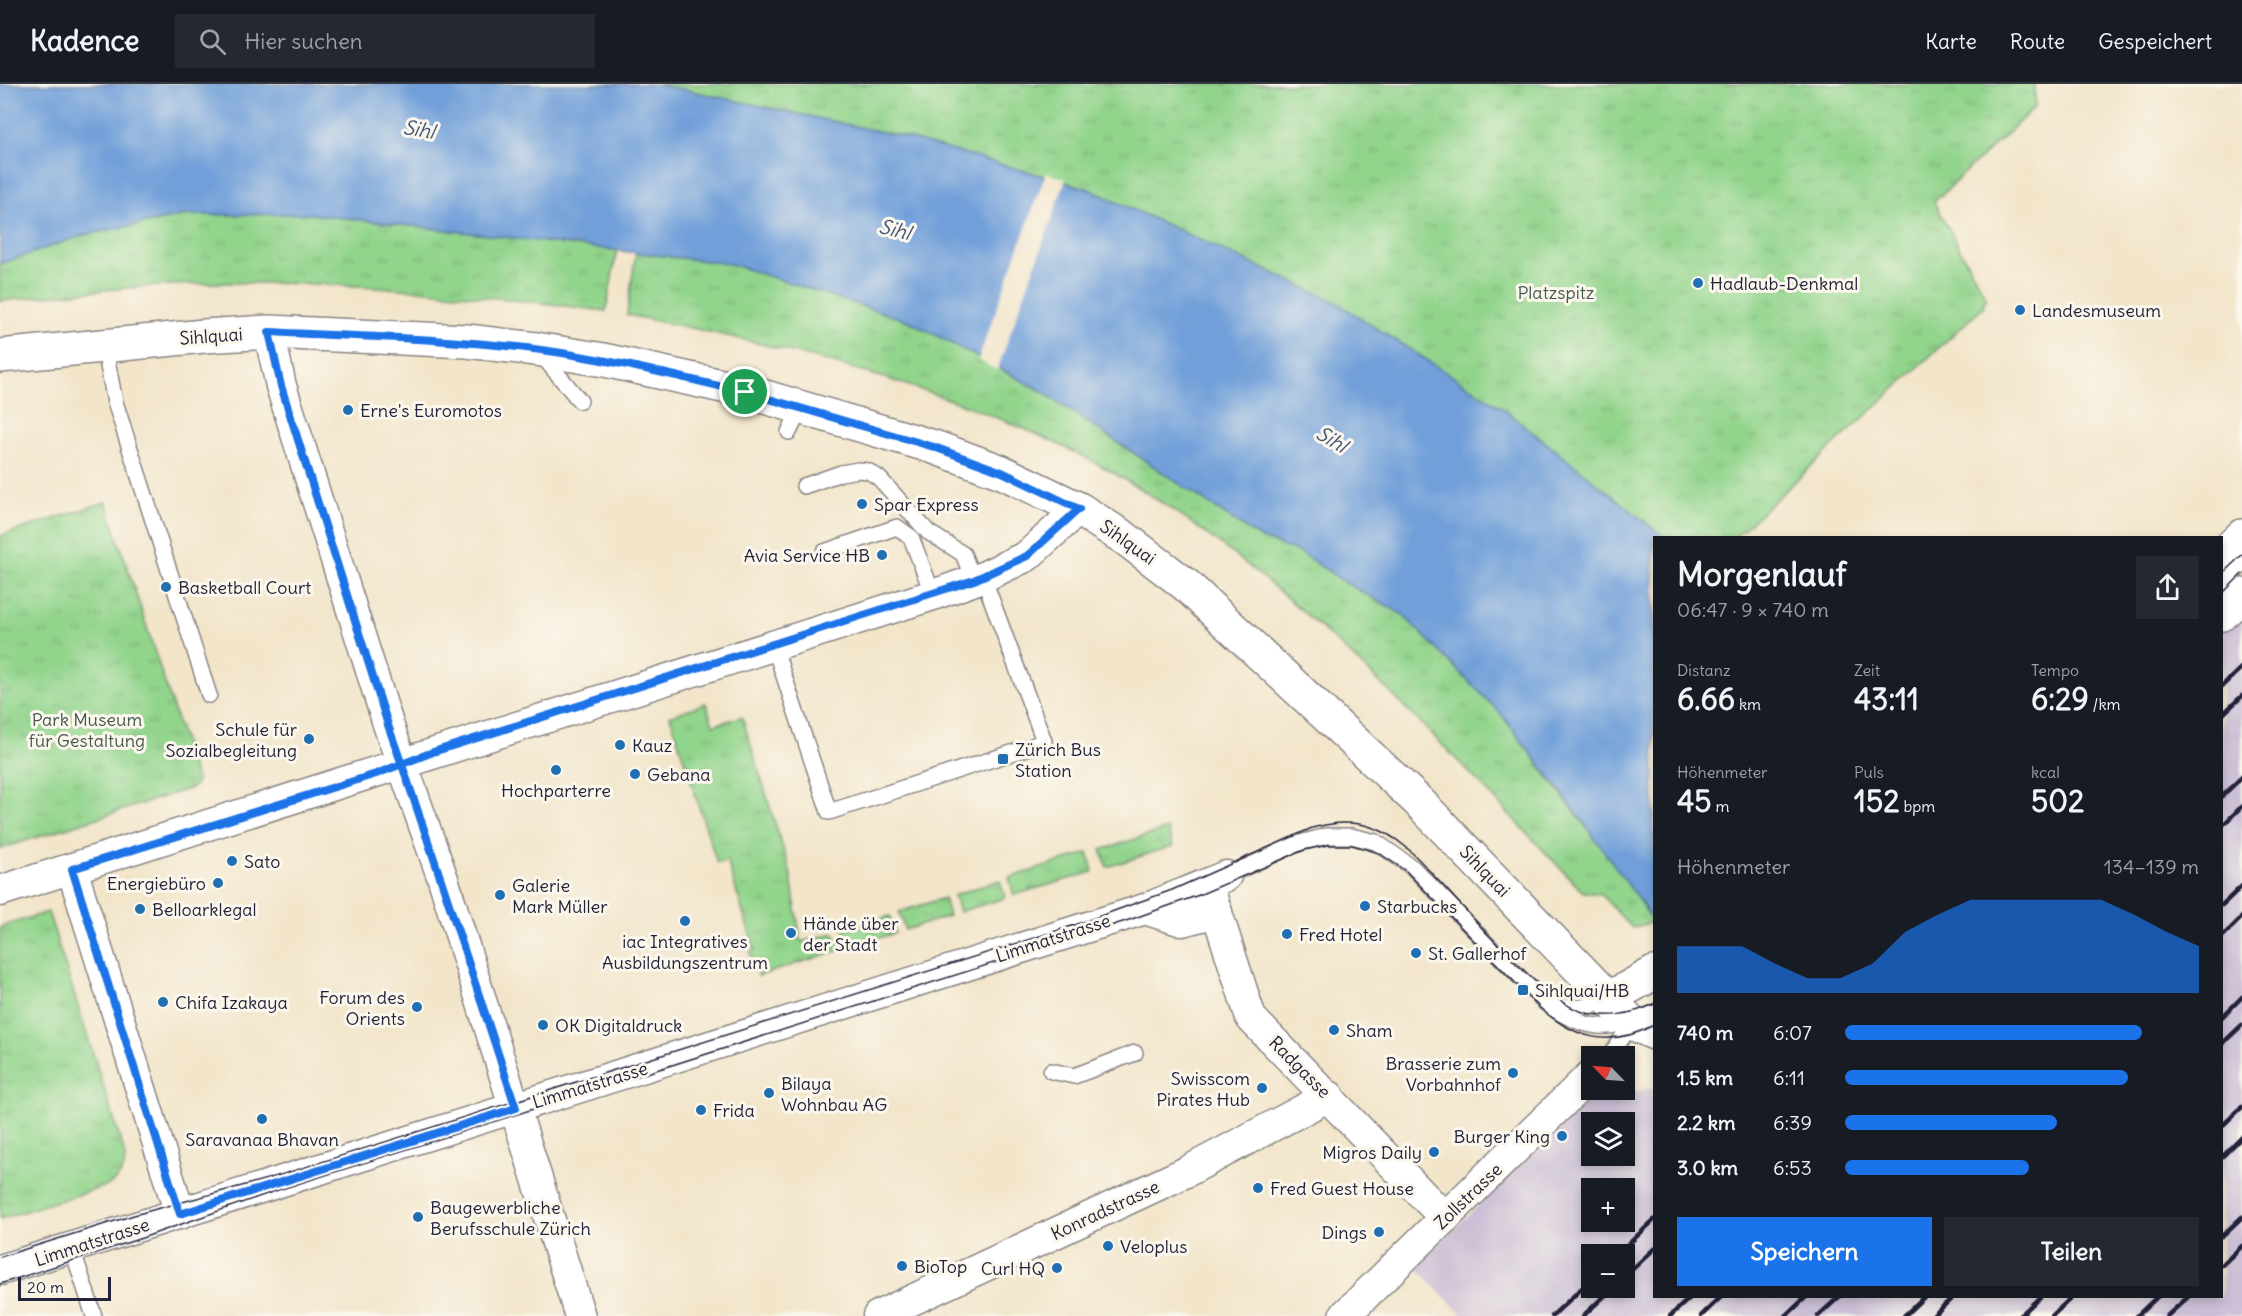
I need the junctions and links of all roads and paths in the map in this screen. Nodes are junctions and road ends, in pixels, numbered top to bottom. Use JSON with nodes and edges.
{"nodes":[{"id":1,"x":269,"y":332,"type":"junction"},
{"id":2,"x":104,"y":345,"type":"junction"},
{"id":3,"x":536,"y":349,"type":"junction"},
{"id":4,"x":0,"y":356,"type":"edge"},
{"id":5,"x":580,"y":401,"type":"dead end"},
{"id":6,"x":804,"y":486,"type":"dead end"},
{"id":7,"x":1079,"y":509,"type":"junction"},
{"id":8,"x":2242,"y":536,"type":"edge"},
{"id":9,"x":824,"y":552,"type":"dead end"},
{"id":10,"x":2223,"y":554,"type":"edge"},
{"id":11,"x":2242,"y":565,"type":"edge"},
{"id":12,"x":979,"y":579,"type":"junction"},
{"id":13,"x":2223,"y":583,"type":"edge"},
{"id":14,"x":933,"y":595,"type":"junction"},
{"id":15,"x":2242,"y":595,"type":"edge"},
{"id":16,"x":2223,"y":613,"type":"edge"},
{"id":17,"x":774,"y":646,"type":"junction"},
{"id":18,"x":209,"y":695,"type":"dead end"},
{"id":19,"x":402,"y":764,"type":"junction"},
{"id":20,"x":72,"y":869,"type":"junction"},
{"id":21,"x":0,"y":891,"type":"edge"},
{"id":22,"x":1217,"y":891,"type":"junction"},
{"id":23,"x":1653,"y":974,"type":"edge"},
{"id":24,"x":1608,"y":999,"type":"junction"},
{"id":25,"x":1545,"y":1003,"type":"junction"},
{"id":26,"x":1647,"y":1023,"type":"edge"},
{"id":27,"x":1621,"y":1046,"type":"edge"},
{"id":28,"x":1135,"y":1053,"type":"dead end"},
{"id":29,"x":1051,"y":1071,"type":"dead end"},
{"id":30,"x":1581,"y":1085,"type":"edge"},
{"id":31,"x":1329,"y":1096,"type":"junction"},
{"id":32,"x":516,"y":1108,"type":"junction"},
{"id":33,"x":180,"y":1214,"type":"junction"},
{"id":34,"x":1445,"y":1218,"type":"junction"},
{"id":35,"x":72,"y":1248,"type":"junction"},
{"id":36,"x":0,"y":1270,"type":"edge"},
{"id":37,"x":94,"y":1316,"type":"edge"},
{"id":38,"x":580,"y":1316,"type":"edge"},
{"id":39,"x":878,"y":1316,"type":"edge"},
{"id":40,"x":1344,"y":1316,"type":"edge"}],
"edges":[{"from":1,"to":2,"type":"street","name":"Sihlquai"},
{"from":1,"to":3,"type":"street","name":"Sihlquai"},
{"from":1,"to":19,"type":"street"},
{"from":2,"to":4,"type":"street","name":"Sihlquai"},
{"from":2,"to":18,"type":"lane"},
{"from":3,"to":5,"type":"lane"},
{"from":3,"to":7,"type":"street","name":"Sihlquai"},
{"from":6,"to":12,"type":"lane"},
{"from":7,"to":12,"type":"street"},
{"from":7,"to":24,"type":"street","name":"Sihlquai"},
{"from":8,"to":10,"type":"street"},
{"from":9,"to":14,"type":"lane"},
{"from":11,"to":13,"type":"lane"},
{"from":12,"to":14,"type":"street"},
{"from":12,"to":17,"type":"lane"},
{"from":14,"to":17,"type":"street"},
{"from":15,"to":16,"type":"street"},
{"from":17,"to":19,"type":"street"},
{"from":19,"to":20,"type":"street"},
{"from":19,"to":32,"type":"street"},
{"from":20,"to":21,"type":"street"},
{"from":20,"to":33,"type":"street"},
{"from":22,"to":25,"type":"lane"},
{"from":22,"to":31,"type":"street","name":"Radgasse"},
{"from":22,"to":32,"type":"street","name":"Limmatstrasse"},
{"from":23,"to":24,"type":"street"},
{"from":24,"to":25,"type":"lane"},
{"from":24,"to":26,"type":"street","name":"Sihlquai"},
{"from":25,"to":26,"type":"lane"},
{"from":26,"to":27,"type":"lane"},
{"from":28,"to":29,"type":"lane"},
{"from":30,"to":34,"type":"street","name":"Zollstrasse"},
{"from":31,"to":34,"type":"street","name":"Radgasse"},
{"from":31,"to":39,"type":"street","name":"Konradstrasse"},
{"from":32,"to":33,"type":"street","name":"Limmatstrasse"},
{"from":32,"to":38,"type":"street"},
{"from":33,"to":35,"type":"street","name":"Limmatstrasse"},
{"from":34,"to":40,"type":"street","name":"Zollstrasse"},
{"from":35,"to":36,"type":"street","name":"Limmatstrasse"},
{"from":35,"to":37,"type":"lane"}]}
